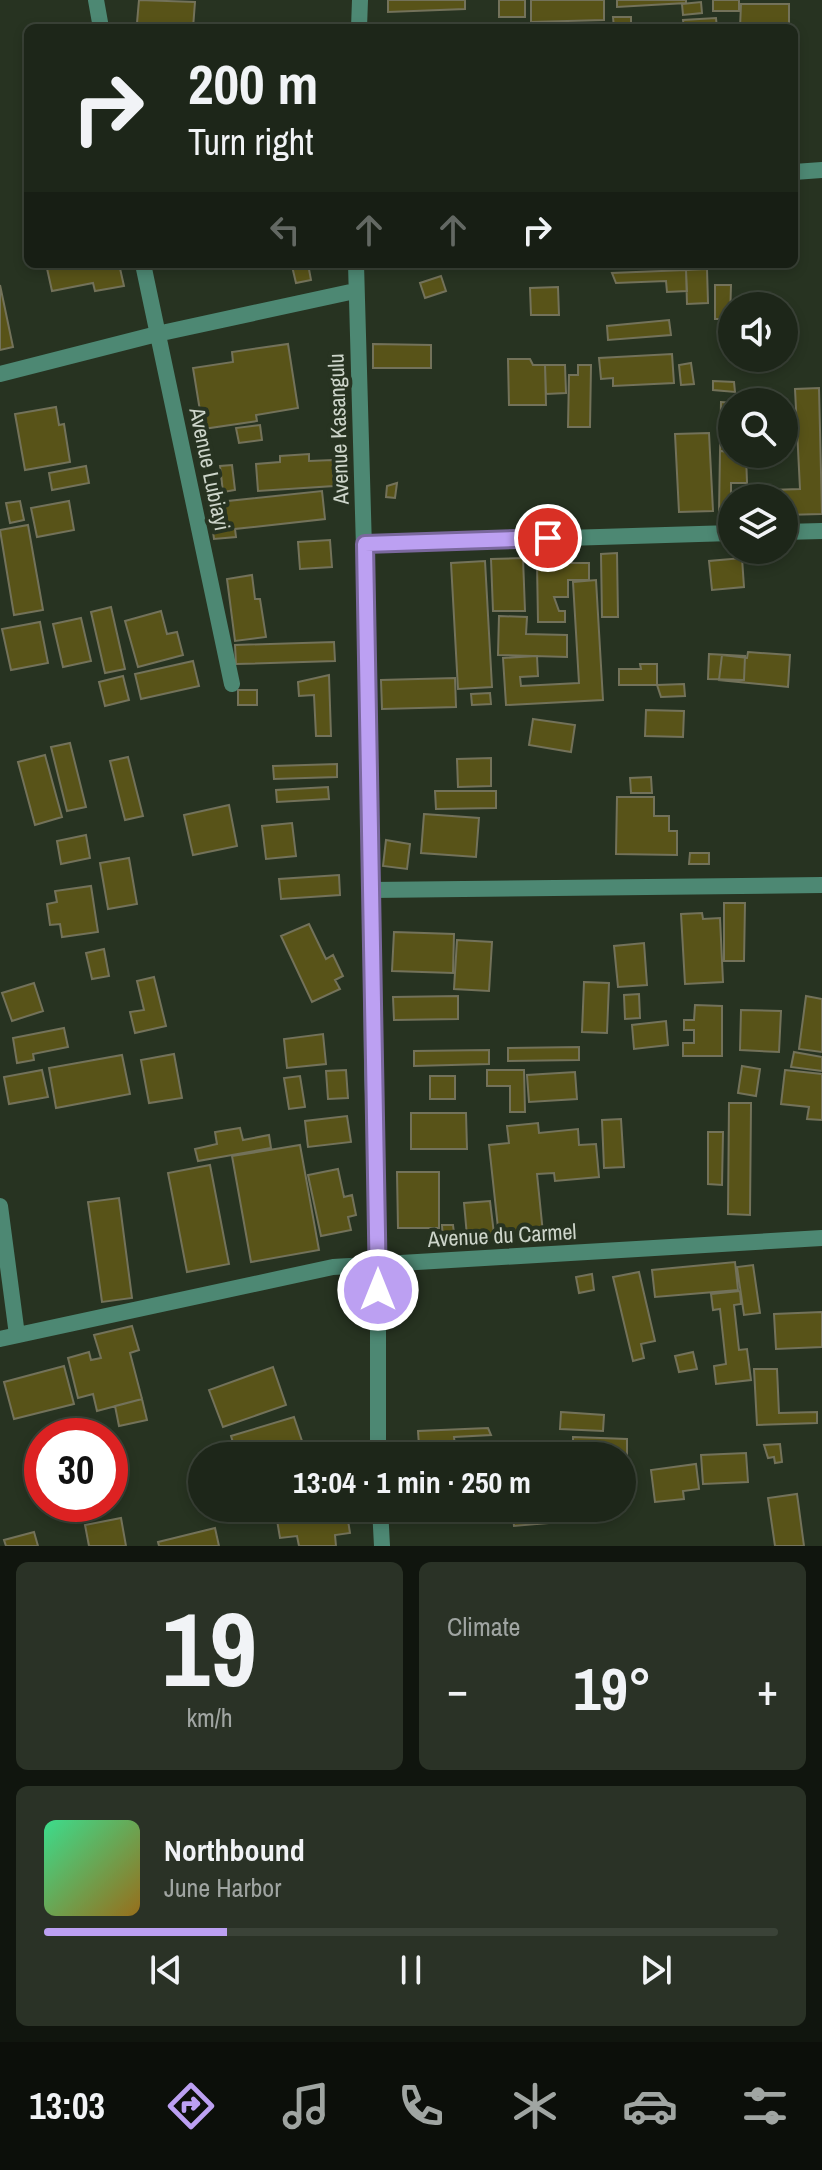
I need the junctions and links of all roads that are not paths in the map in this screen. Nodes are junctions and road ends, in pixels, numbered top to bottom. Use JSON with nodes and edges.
{"nodes":[{"id":1,"x":96,"y":0,"type":"edge"},
{"id":2,"x":360,"y":0,"type":"edge"},
{"id":3,"x":100,"y":24,"type":"edge"},
{"id":4,"x":359,"y":24,"type":"edge"},
{"id":5,"x":822,"y":170,"type":"edge"},
{"id":6,"x":798,"y":172,"type":"edge"},
{"id":7,"x":144,"y":268,"type":"edge"},
{"id":8,"x":356,"y":268,"type":"edge"},
{"id":9,"x":355,"y":291,"type":"junction"},
{"id":10,"x":157,"y":334,"type":"junction"},
{"id":11,"x":0,"y":374,"type":"edge"},
{"id":12,"x":822,"y":531,"type":"edge"},
{"id":13,"x":798,"y":532,"type":"edge"},
{"id":14,"x":718,"y":533,"type":"edge"},
{"id":15,"x":365,"y":544,"type":"junction"},
{"id":16,"x":232,"y":684,"type":"dead end"},
{"id":17,"x":822,"y":885,"type":"edge"},
{"id":18,"x":371,"y":890,"type":"junction"},
{"id":19,"x":0,"y":1206,"type":"edge"},
{"id":20,"x":822,"y":1238,"type":"edge"},
{"id":21,"x":378,"y":1263,"type":"junction"},
{"id":22,"x":17,"y":1335,"type":"junction"},
{"id":23,"x":0,"y":1339,"type":"edge"},
{"id":24,"x":378,"y":1442,"type":"edge"},
{"id":25,"x":381,"y":1522,"type":"edge"},
{"id":26,"x":382,"y":1546,"type":"edge"}],
"edges":[{"from":1,"to":3,"type":"street"},
{"from":2,"to":4,"type":"street"},
{"from":5,"to":6,"type":"street"},
{"from":7,"to":10,"type":"street","name":"Avenue Lubiayi"},
{"from":8,"to":9,"type":"street","name":"Avenue Kasangulu"},
{"from":9,"to":10,"type":"street"},
{"from":9,"to":15,"type":"street","name":"Avenue Kasangulu"},
{"from":10,"to":11,"type":"street"},
{"from":10,"to":16,"type":"street","name":"Avenue Lubiayi"},
{"from":12,"to":13,"type":"street"},
{"from":14,"to":15,"type":"street"},
{"from":15,"to":18,"type":"street","name":"Avenue Kasangulu"},
{"from":17,"to":18,"type":"street"},
{"from":18,"to":21,"type":"street","name":"Avenue Kasangulu"},
{"from":19,"to":22,"type":"street"},
{"from":20,"to":21,"type":"street","name":"Avenue du Carmel"},
{"from":21,"to":22,"type":"street","name":"Avenue du Carmel"},
{"from":21,"to":24,"type":"street","name":"Avenue Kasangulu"},
{"from":22,"to":23,"type":"street","name":"Avenue du Carmel"},
{"from":25,"to":26,"type":"street"}]}
